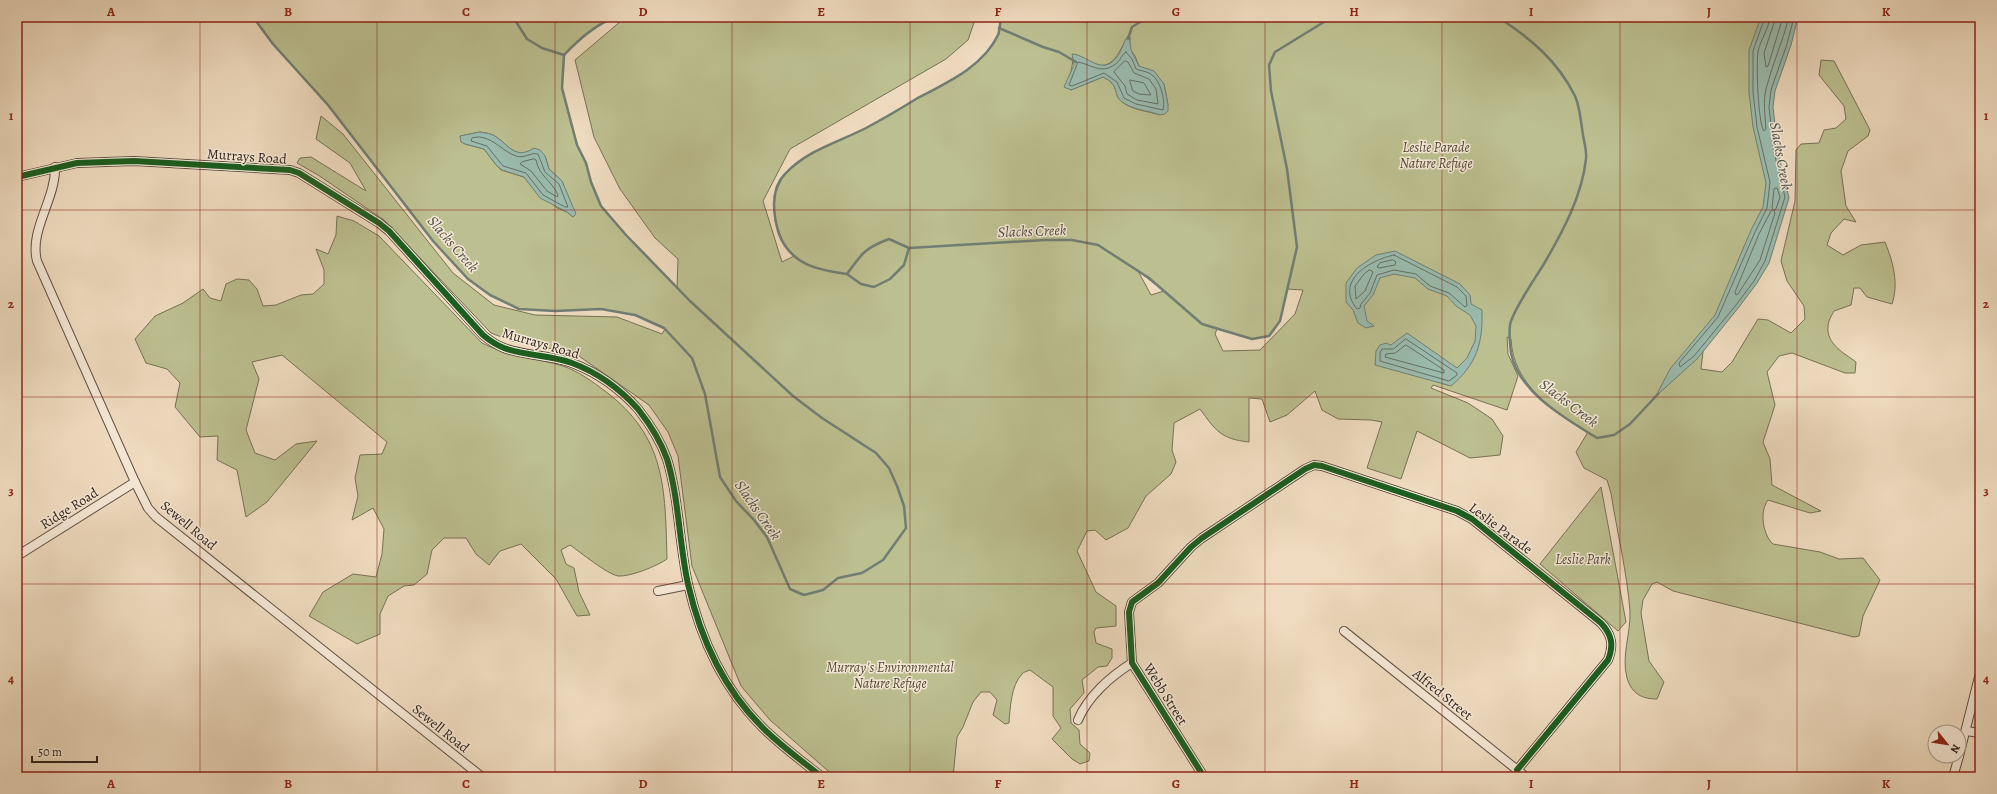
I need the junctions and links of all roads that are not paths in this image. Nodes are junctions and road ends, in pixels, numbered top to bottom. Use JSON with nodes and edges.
{"nodes":[{"id":1,"x":55,"y":167,"type":"junction"},
{"id":2,"x":17,"y":177,"type":"edge"},
{"id":3,"x":135,"y":482,"type":"junction"},
{"id":4,"x":17,"y":556,"type":"edge"},
{"id":5,"x":1158,"y":583,"type":"joint"},
{"id":6,"x":688,"y":585,"type":"junction"},
{"id":7,"x":658,"y":591,"type":"dead end"},
{"id":8,"x":1344,"y":632,"type":"dead end"},
{"id":9,"x":1132,"y":663,"type":"junction"},
{"id":10,"x":1980,"y":673,"type":"edge"},
{"id":11,"x":1078,"y":720,"type":"dead end"},
{"id":12,"x":1967,"y":727,"type":"edge"},
{"id":13,"x":1967,"y":731,"type":"edge"},
{"id":14,"x":1980,"y":733,"type":"edge"},
{"id":15,"x":1957,"y":764,"type":"edge"},
{"id":16,"x":1517,"y":770,"type":"junction"},
{"id":17,"x":482,"y":777,"type":"edge"},
{"id":18,"x":822,"y":777,"type":"edge"},
{"id":19,"x":1204,"y":777,"type":"edge"},
{"id":20,"x":1526,"y":777,"type":"edge"},
{"id":21,"x":1953,"y":777,"type":"edge"}],
"edges":[{"from":1,"to":2,"type":"street","name":"Murrays Road"},
{"from":1,"to":3,"type":"street","name":"Sewell Road"},
{"from":1,"to":6,"type":"street","name":"Murrays Road"},
{"from":3,"to":4,"type":"street","name":"Ridge Road"},
{"from":3,"to":17,"type":"street","name":"Sewell Road"},
{"from":5,"to":9,"type":"street","name":"Webb Street"},
{"from":5,"to":16,"type":"street","name":"Leslie Parade"},
{"from":6,"to":7,"type":"street"},
{"from":6,"to":18,"type":"street","name":"Murrays Road"},
{"from":8,"to":16,"type":"street","name":"Alfred Street"},
{"from":9,"to":11,"type":"street"},
{"from":9,"to":19,"type":"street","name":"Webb Street"},
{"from":10,"to":12,"type":"street"},
{"from":13,"to":14,"type":"street"},
{"from":15,"to":21,"type":"street"},
{"from":16,"to":20,"type":"street","name":"Alfred Street"}]}
